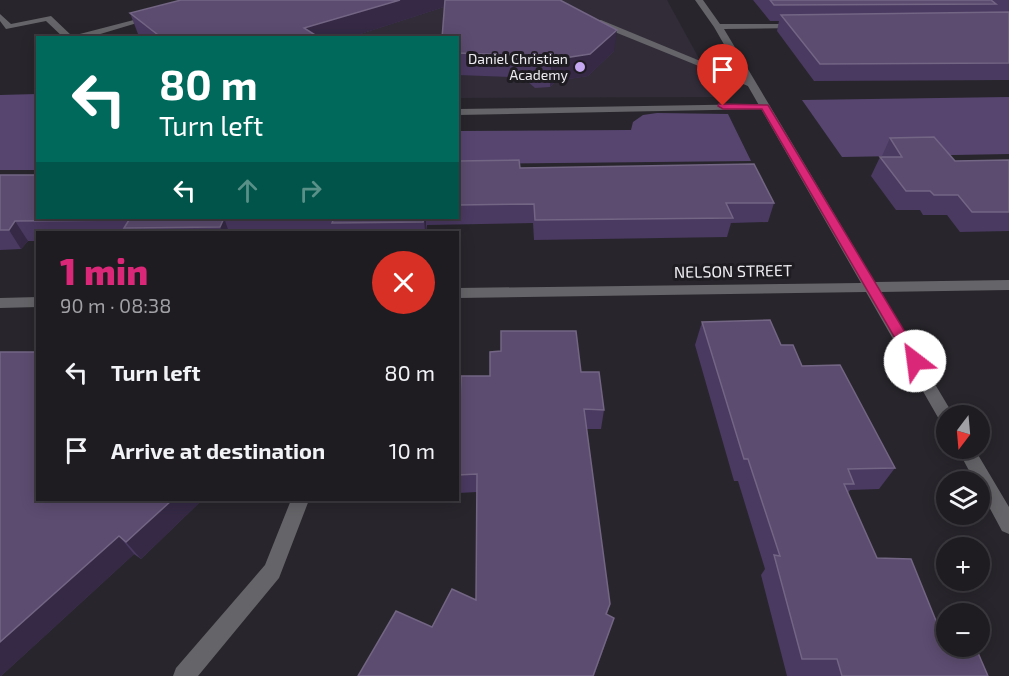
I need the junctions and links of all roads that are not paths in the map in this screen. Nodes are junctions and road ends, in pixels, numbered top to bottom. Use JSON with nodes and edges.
{"nodes":[{"id":1,"x":699,"y":0,"type":"edge"},
{"id":2,"x":164,"y":14,"type":"edge"},
{"id":3,"x":0,"y":16,"type":"edge"},
{"id":4,"x":586,"y":18,"type":"edge"},
{"id":5,"x":801,"y":26,"type":"edge"},
{"id":6,"x":718,"y":27,"type":"junction"},
{"id":7,"x":67,"y":36,"type":"edge"},
{"id":8,"x":82,"y":36,"type":"edge"},
{"id":9,"x":751,"y":84,"type":"junction"},
{"id":10,"x":765,"y":107,"type":"junction"},
{"id":11,"x":459,"y":112,"type":"edge"},
{"id":12,"x":1009,"y":285,"type":"edge"},
{"id":13,"x":873,"y":287,"type":"junction"},
{"id":14,"x":459,"y":293,"type":"edge"},
{"id":15,"x":36,"y":302,"type":"edge"},
{"id":16,"x":0,"y":303,"type":"edge"},
{"id":17,"x":940,"y":405,"type":"edge"},
{"id":18,"x":971,"y":459,"type":"edge"},
{"id":19,"x":300,"y":501,"type":"edge"},
{"id":20,"x":1009,"y":525,"type":"edge"},
{"id":21,"x":184,"y":676,"type":"edge"}],
"edges":[{"from":1,"to":6,"type":"street"},
{"from":2,"to":8,"type":"street"},
{"from":3,"to":7,"type":"street"},
{"from":4,"to":9,"type":"street"},
{"from":5,"to":6,"type":"street"},
{"from":6,"to":9,"type":"street"},
{"from":9,"to":10,"type":"street"},
{"from":10,"to":11,"type":"street"},
{"from":10,"to":13,"type":"street"},
{"from":12,"to":13,"type":"street","name":"NELSON STREET"},
{"from":13,"to":14,"type":"street","name":"NELSON STREET"},
{"from":13,"to":17,"type":"street"},
{"from":15,"to":16,"type":"street"},
{"from":18,"to":20,"type":"street"},
{"from":19,"to":21,"type":"street"}]}
